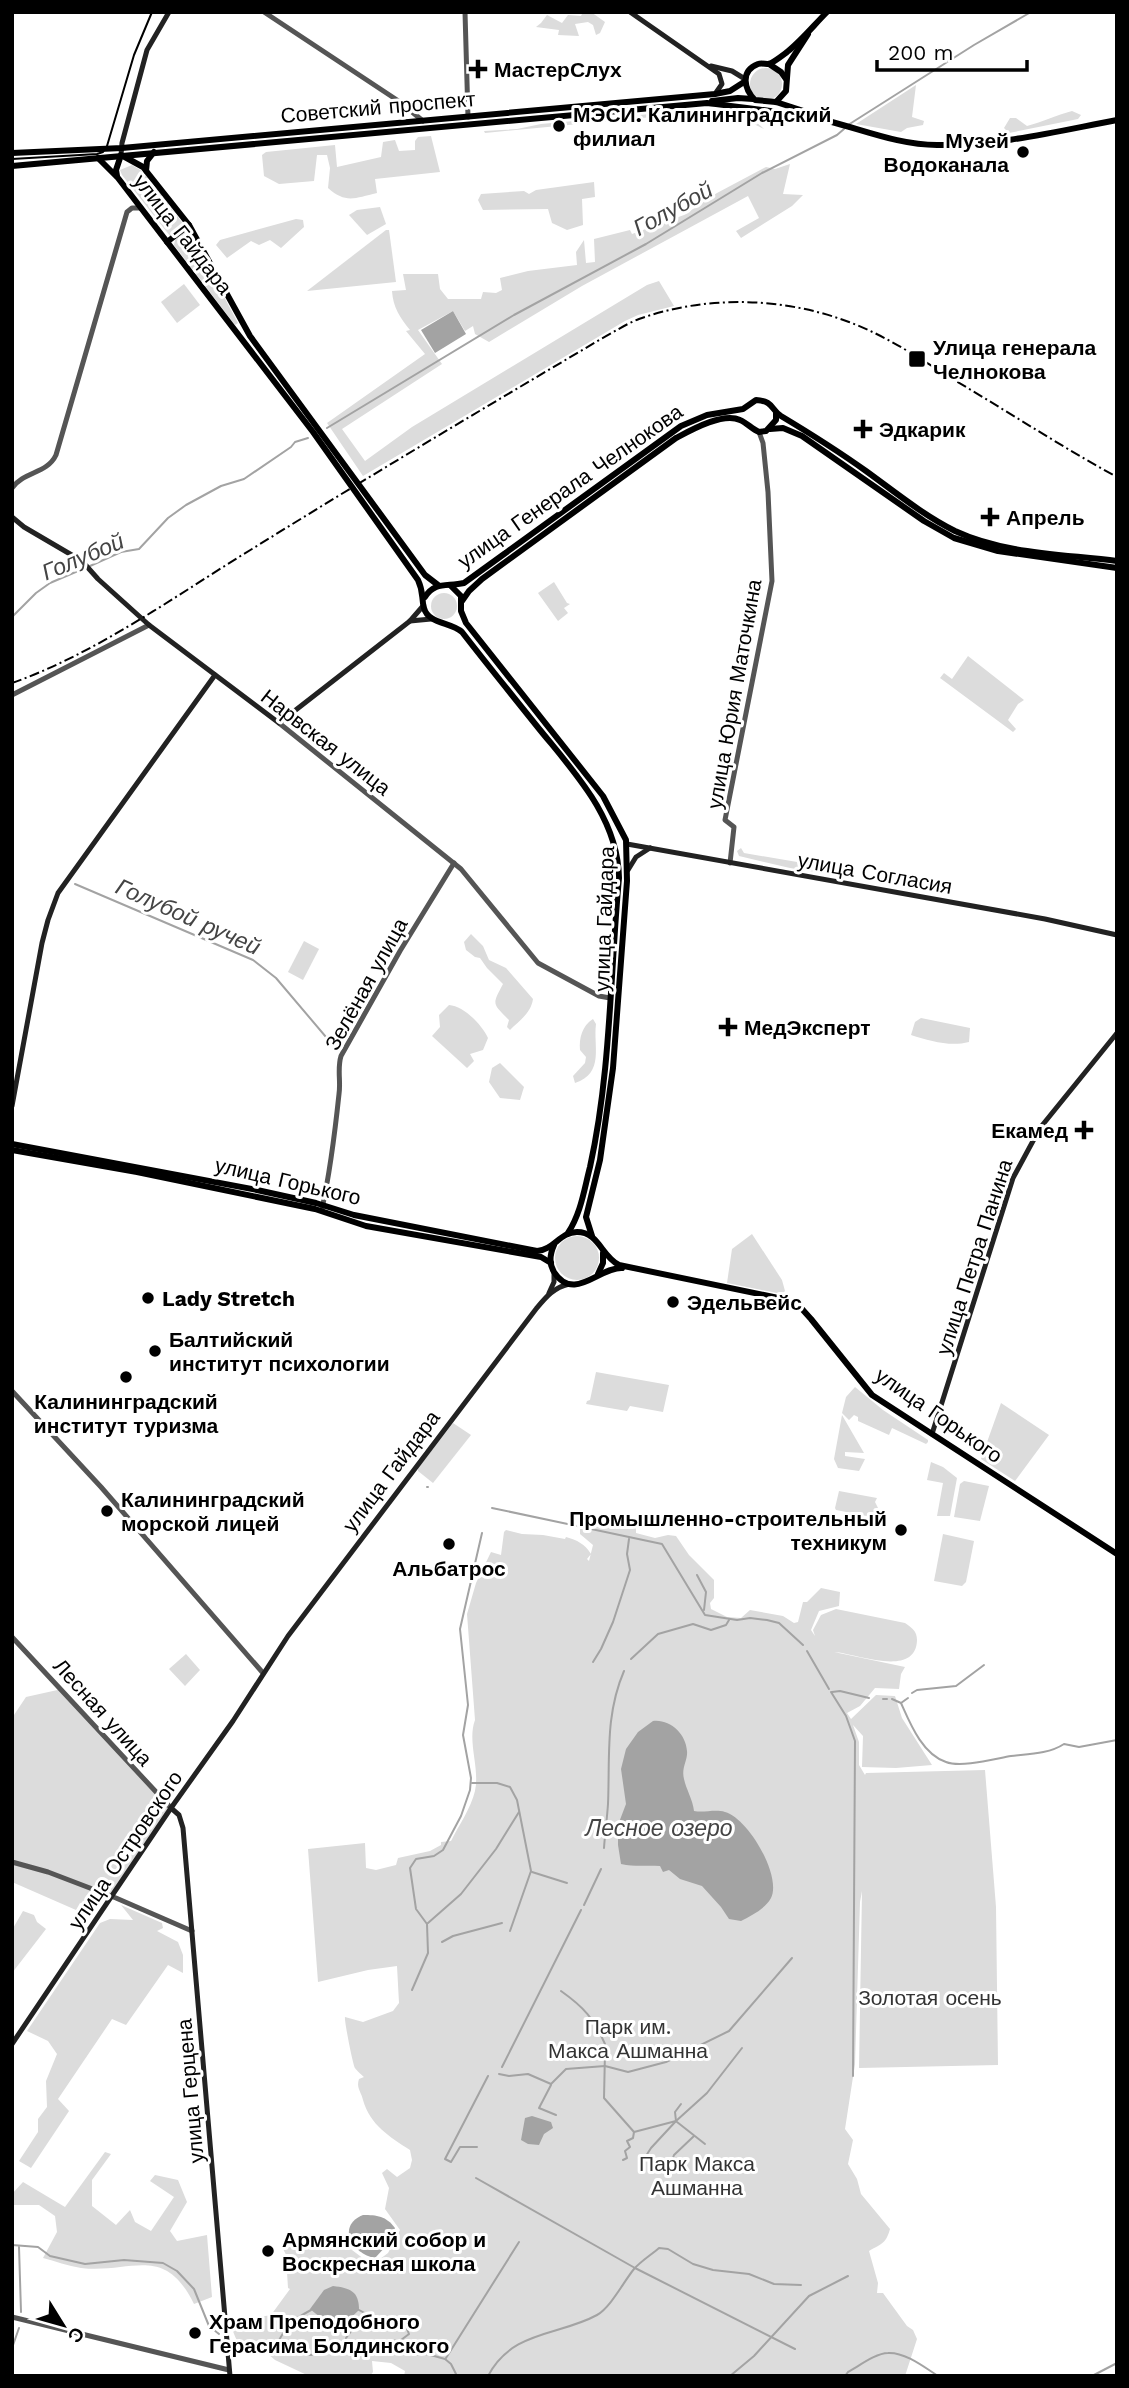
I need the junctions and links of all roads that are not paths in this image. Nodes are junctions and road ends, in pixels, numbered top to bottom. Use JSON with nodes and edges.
{"nodes":[{"id":1,"x":169,"y":12,"type":"edge"},
{"id":2,"x":264,"y":12,"type":"edge"},
{"id":3,"x":464,"y":12,"type":"edge"},
{"id":4,"x":630,"y":12,"type":"edge"},
{"id":5,"x":827,"y":12,"type":"edge"},
{"id":6,"x":812,"y":28,"type":"junction"},
{"id":7,"x":769,"y":64,"type":"junction"},
{"id":8,"x":708,"y":65,"type":"junction"},
{"id":9,"x":745,"y":81,"type":"junction"},
{"id":10,"x":787,"y":82,"type":"junction"},
{"id":11,"x":715,"y":94,"type":"junction"},
{"id":12,"x":755,"y":100,"type":"junction"},
{"id":13,"x":776,"y":102,"type":"junction"},
{"id":14,"x":707,"y":103,"type":"junction"},
{"id":15,"x":407,"y":107,"type":"junction"},
{"id":16,"x":468,"y":117,"type":"junction"},
{"id":17,"x":1117,"y":120,"type":"edge"},
{"id":18,"x":423,"y":121,"type":"junction"},
{"id":19,"x":830,"y":121,"type":"junction"},
{"id":20,"x":406,"y":122,"type":"junction"},
{"id":21,"x":121,"y":152,"type":"junction"},
{"id":22,"x":154,"y":152,"type":"junction"},
{"id":23,"x":12,"y":153,"type":"edge"},
{"id":24,"x":97,"y":158,"type":"junction"},
{"id":25,"x":12,"y":166,"type":"edge"},
{"id":26,"x":146,"y":170,"type":"junction"},
{"id":27,"x":118,"y":178,"type":"junction"},
{"id":28,"x":141,"y":208,"type":"junction"},
{"id":29,"x":188,"y":225,"type":"junction"},
{"id":30,"x":167,"y":242,"type":"junction"},
{"id":31,"x":750,"y":405,"type":"junction"},
{"id":32,"x":776,"y":413,"type":"junction"},
{"id":33,"x":749,"y":426,"type":"junction"},
{"id":34,"x":765,"y":431,"type":"junction"},
{"id":35,"x":632,"y":466,"type":"junction"},
{"id":36,"x":344,"y":469,"type":"junction"},
{"id":37,"x":12,"y":488,"type":"edge"},
{"id":38,"x":364,"y":497,"type":"junction"},
{"id":39,"x":12,"y":517,"type":"edge"},
{"id":40,"x":1117,"y":561,"type":"edge"},
{"id":41,"x":1117,"y":568,"type":"edge"},
{"id":42,"x":438,"y":585,"type":"junction"},
{"id":43,"x":450,"y":585,"type":"junction"},
{"id":44,"x":462,"y":601,"type":"junction"},
{"id":45,"x":424,"y":602,"type":"junction"},
{"id":46,"x":461,"y":611,"type":"junction"},
{"id":47,"x":431,"y":619,"type":"junction"},
{"id":48,"x":410,"y":621,"type":"junction"},
{"id":49,"x":445,"y":622,"type":"junction"},
{"id":50,"x":149,"y":625,"type":"junction"},
{"id":51,"x":215,"y":675,"type":"junction"},
{"id":52,"x":12,"y":695,"type":"edge"},
{"id":53,"x":279,"y":723,"type":"junction"},
{"id":54,"x":627,"y":844,"type":"junction"},
{"id":55,"x":615,"y":846,"type":"junction"},
{"id":56,"x":650,"y":848,"type":"junction"},
{"id":57,"x":454,"y":863,"type":"junction"},
{"id":58,"x":730,"y":863,"type":"junction"},
{"id":59,"x":627,"y":871,"type":"junction"},
{"id":60,"x":1117,"y":935,"type":"edge"},
{"id":61,"x":610,"y":998,"type":"junction"},
{"id":62,"x":1117,"y":1033,"type":"edge"},
{"id":63,"x":12,"y":1106,"type":"edge"},
{"id":64,"x":12,"y":1144,"type":"edge"},
{"id":65,"x":12,"y":1150,"type":"edge"},
{"id":66,"x":323,"y":1208,"type":"junction"},
{"id":67,"x":568,"y":1233,"type":"junction"},
{"id":68,"x":593,"y":1237,"type":"junction"},
{"id":69,"x":554,"y":1244,"type":"junction"},
{"id":70,"x":603,"y":1253,"type":"junction"},
{"id":71,"x":551,"y":1263,"type":"junction"},
{"id":72,"x":634,"y":1269,"type":"junction"},
{"id":73,"x":554,"y":1272,"type":"junction"},
{"id":74,"x":593,"y":1279,"type":"junction"},
{"id":75,"x":571,"y":1284,"type":"junction"},
{"id":76,"x":549,"y":1293,"type":"junction"},
{"id":77,"x":12,"y":1391,"type":"edge"},
{"id":78,"x":932,"y":1435,"type":"junction"},
{"id":79,"x":1117,"y":1554,"type":"edge"},
{"id":80,"x":12,"y":1637,"type":"edge"},
{"id":81,"x":263,"y":1674,"type":"junction"},
{"id":82,"x":171,"y":1808,"type":"junction"},
{"id":83,"x":12,"y":1862,"type":"edge"},
{"id":84,"x":112,"y":1897,"type":"junction"},
{"id":85,"x":192,"y":1931,"type":"junction"},
{"id":86,"x":12,"y":2044,"type":"edge"},
{"id":87,"x":12,"y":2317,"type":"edge"},
{"id":88,"x":229,"y":2373,"type":"edge"}],
"edges":[{"from":1,"to":21,"type":"main road"},
{"from":2,"to":15,"type":"street"},
{"from":3,"to":16,"type":"street"},
{"from":4,"to":8,"type":"main road"},
{"from":5,"to":6,"type":"main road"},
{"from":6,"to":7,"type":"main road"},
{"from":6,"to":10,"type":"main road"},
{"from":7,"to":9,"type":"main road"},
{"from":7,"to":10,"type":"main road"},
{"from":8,"to":9,"type":"main road"},
{"from":8,"to":11,"type":"main road"},
{"from":9,"to":11,"type":"main road","name":"Советский проспект"},
{"from":9,"to":12,"type":"main road"},
{"from":10,"to":13,"type":"main road"},
{"from":11,"to":16,"type":"main road","name":"Советский проспект"},
{"from":12,"to":13,"type":"main road"},
{"from":12,"to":14,"type":"main road","name":"Советский проспект"},
{"from":13,"to":19,"type":"main road","name":"Советский проспект"},
{"from":14,"to":19,"type":"main road","name":"Советский проспект"},
{"from":14,"to":22,"type":"main road","name":"Советский проспект"},
{"from":15,"to":18,"type":"street"},
{"from":15,"to":20,"type":"street"},
{"from":16,"to":18,"type":"main road","name":"Советский проспект"},
{"from":17,"to":19,"type":"main road","name":"Советский проспект"},
{"from":18,"to":20,"type":"main road","name":"Советский проспект"},
{"from":20,"to":21,"type":"main road","name":"Советский проспект"},
{"from":21,"to":22,"type":"main road","name":"Советский проспект"},
{"from":21,"to":23,"type":"main road","name":"Советский проспект"},
{"from":21,"to":24,"type":"main road","name":"Советский проспект"},
{"from":21,"to":26,"type":"main road","name":"улица Гайдара"},
{"from":21,"to":27,"type":"main road","name":"улица Гайдара"},
{"from":22,"to":26,"type":"main road"},
{"from":24,"to":25,"type":"main road","name":"Советский проспект"},
{"from":24,"to":27,"type":"main road"},
{"from":26,"to":29,"type":"main road","name":"улица Гайдара"},
{"from":27,"to":28,"type":"main road","name":"улица Гайдара"},
{"from":28,"to":30,"type":"main road","name":"улица Гайдара"},
{"from":28,"to":37,"type":"street"},
{"from":29,"to":30,"type":"main road"},
{"from":29,"to":36,"type":"main road","name":"улица Гайдара"},
{"from":30,"to":36,"type":"main road","name":"улица Гайдара"},
{"from":31,"to":32,"type":"main road","name":"улица Генерала Челнокова"},
{"from":31,"to":33,"type":"main road"},
{"from":31,"to":35,"type":"main road","name":"улица Генерала Челнокова"},
{"from":32,"to":34,"type":"main road"},
{"from":32,"to":40,"type":"main road","name":"улица Генерала Челнокова"},
{"from":33,"to":34,"type":"main road","name":"улица Генерала Челнокова"},
{"from":33,"to":35,"type":"main road","name":"улица Генерала Челнокова"},
{"from":34,"to":41,"type":"main road","name":"улица Генерала Челнокова"},
{"from":34,"to":58,"type":"street","name":"улица Юрия Маточкина"},
{"from":35,"to":43,"type":"main road","name":"улица Генерала Челнокова"},
{"from":35,"to":44,"type":"main road","name":"улица Генерала Челнокова"},
{"from":36,"to":38,"type":"main road","name":"улица Гайдара"},
{"from":38,"to":42,"type":"main road","name":"улица Гайдара"},
{"from":38,"to":45,"type":"main road","name":"улица Гайдара"},
{"from":39,"to":50,"type":"main road","name":"Нарвская улица"},
{"from":42,"to":43,"type":"main road"},
{"from":42,"to":45,"type":"main road"},
{"from":43,"to":44,"type":"main road"},
{"from":44,"to":46,"type":"main road"},
{"from":45,"to":47,"type":"main road","name":"улица Гайдара"},
{"from":45,"to":48,"type":"main road"},
{"from":46,"to":49,"type":"main road"},
{"from":46,"to":54,"type":"main road","name":"улица Гайдара"},
{"from":47,"to":48,"type":"main road"},
{"from":47,"to":49,"type":"main road","name":"улица Гайдара"},
{"from":48,"to":53,"type":"main road"},
{"from":49,"to":55,"type":"main road","name":"улица Гайдара"},
{"from":50,"to":51,"type":"main road","name":"Нарвская улица"},
{"from":50,"to":52,"type":"street"},
{"from":51,"to":53,"type":"main road","name":"Нарвская улица"},
{"from":51,"to":63,"type":"main road"},
{"from":53,"to":57,"type":"street","name":"Нарвская улица"},
{"from":54,"to":55,"type":"main road"},
{"from":54,"to":56,"type":"main road","name":"улица Согласия"},
{"from":54,"to":59,"type":"main road","name":"улица Гайдара"},
{"from":55,"to":61,"type":"main road","name":"улица Гайдара"},
{"from":56,"to":58,"type":"main road","name":"улица Согласия"},
{"from":56,"to":59,"type":"main road"},
{"from":57,"to":61,"type":"street","name":"Нарвская улица"},
{"from":57,"to":66,"type":"street","name":"Зелёная улица"},
{"from":58,"to":60,"type":"main road","name":"улица Согласия"},
{"from":59,"to":68,"type":"main road","name":"улица Гайдара"},
{"from":61,"to":67,"type":"main road","name":"улица Гайдара"},
{"from":62,"to":78,"type":"main road","name":"улица Петра Панина"},
{"from":64,"to":66,"type":"main road","name":"улица Горького"},
{"from":65,"to":66,"type":"main road","name":"улица Горького"},
{"from":66,"to":69,"type":"main road","name":"улица Горького"},
{"from":66,"to":71,"type":"main road","name":"улица Горького"},
{"from":67,"to":68,"type":"main road"},
{"from":67,"to":69,"type":"main road"},
{"from":68,"to":70,"type":"main road"},
{"from":69,"to":71,"type":"main road"},
{"from":70,"to":72,"type":"main road","name":"улица Горького"},
{"from":70,"to":74,"type":"main road"},
{"from":71,"to":73,"type":"main road"},
{"from":72,"to":74,"type":"main road","name":"улица Горького"},
{"from":72,"to":78,"type":"main road","name":"улица Горького"},
{"from":73,"to":75,"type":"main road"},
{"from":73,"to":76,"type":"main road","name":"улица Гайдара"},
{"from":74,"to":75,"type":"main road","name":"улица Горького"},
{"from":75,"to":76,"type":"main road"},
{"from":76,"to":81,"type":"main road","name":"улица Гайдара"},
{"from":77,"to":81,"type":"street"},
{"from":78,"to":79,"type":"main road","name":"улица Горького"},
{"from":80,"to":82,"type":"street","name":"Лесная улица"},
{"from":81,"to":82,"type":"main road","name":"улица Островского"},
{"from":82,"to":84,"type":"main road","name":"улица Островского"},
{"from":82,"to":85,"type":"main road","name":"улица Герцена"},
{"from":83,"to":84,"type":"street"},
{"from":84,"to":85,"type":"street"},
{"from":84,"to":86,"type":"main road","name":"улица Островского"},
{"from":85,"to":88,"type":"main road","name":"улица Герцена"},
{"from":87,"to":88,"type":"street"}]}
